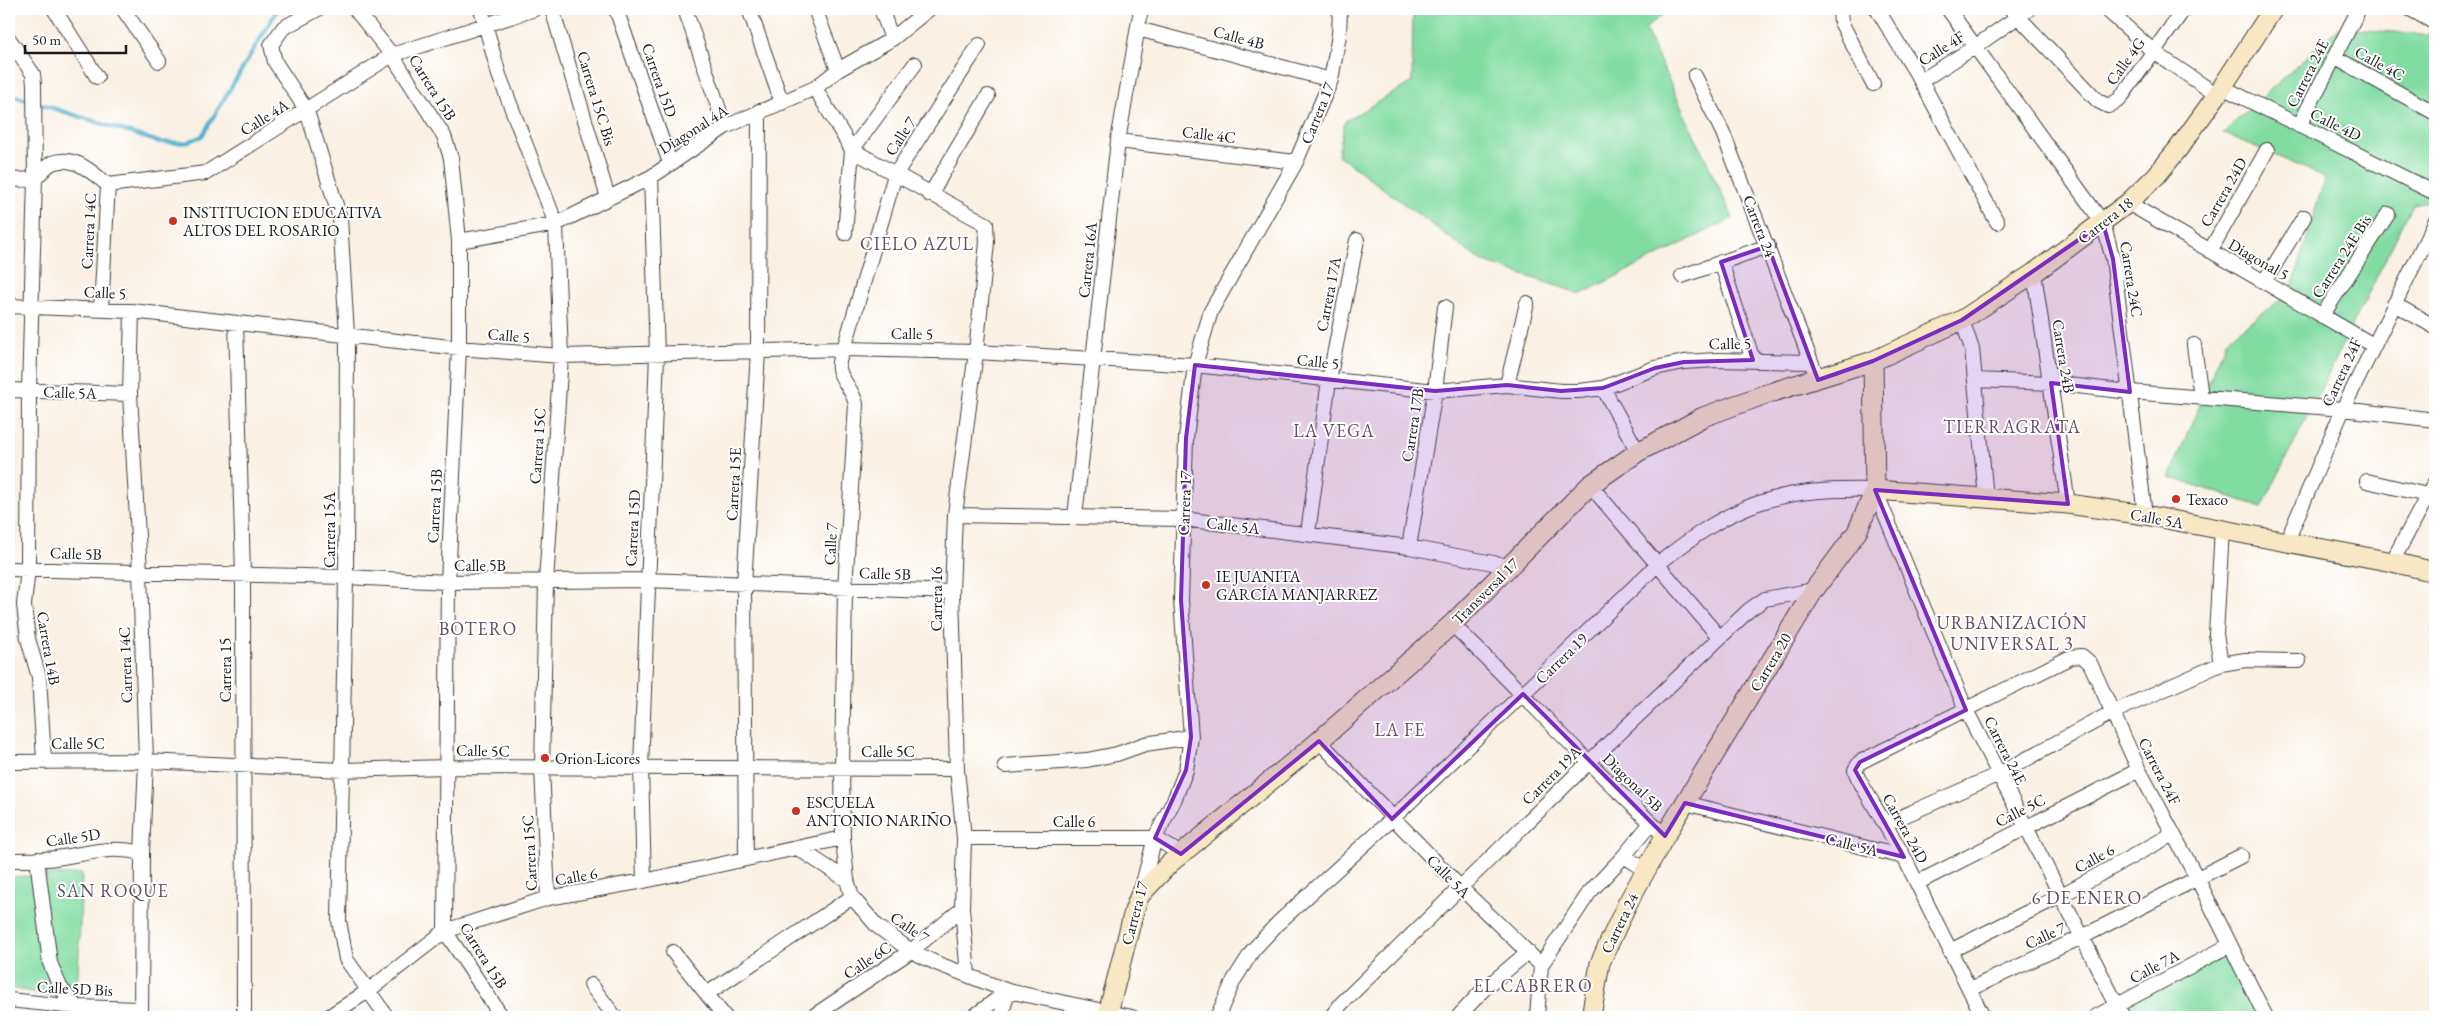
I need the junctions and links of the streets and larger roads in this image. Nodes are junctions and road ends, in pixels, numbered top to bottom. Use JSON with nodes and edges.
{"nodes":[{"id":1,"x":54,"y":9,"type":"edge"},
{"id":2,"x":123,"y":9,"type":"edge"},
{"id":3,"x":318,"y":9,"type":"edge"},
{"id":4,"x":355,"y":9,"type":"edge"},
{"id":5,"x":481,"y":9,"type":"edge"},
{"id":6,"x":534,"y":9,"type":"edge"},
{"id":7,"x":552,"y":9,"type":"edge"},
{"id":8,"x":616,"y":9,"type":"edge"},
{"id":9,"x":685,"y":9,"type":"edge"},
{"id":10,"x":749,"y":9,"type":"edge"},
{"id":11,"x":815,"y":9,"type":"edge"},
{"id":12,"x":881,"y":9,"type":"edge"},
{"id":13,"x":929,"y":9,"type":"edge"},
{"id":14,"x":1141,"y":9,"type":"edge"},
{"id":15,"x":1340,"y":9,"type":"edge"},
{"id":16,"x":1877,"y":9,"type":"edge"},
{"id":17,"x":1948,"y":9,"type":"edge"},
{"id":18,"x":2106,"y":9,"type":"edge"},
{"id":19,"x":2184,"y":9,"type":"edge"},
{"id":20,"x":2273,"y":9,"type":"edge"},
{"id":21,"x":2359,"y":9,"type":"edge"},
{"id":22,"x":2410,"y":9,"type":"edge"},
{"id":23,"x":1841,"y":10,"type":"edge"},
{"id":24,"x":2019,"y":11,"type":"edge"},
{"id":25,"x":486,"y":23,"type":"junction"},
{"id":26,"x":2435,"y":23,"type":"edge"},
{"id":27,"x":1138,"y":28,"type":"junction"},
{"id":28,"x":9,"y":39,"type":"edge"},
{"id":29,"x":892,"y":39,"type":"junction"},
{"id":30,"x":979,"y":45,"type":"dead end"},
{"id":31,"x":1976,"y":46,"type":"junction"},
{"id":32,"x":2154,"y":52,"type":"junction"},
{"id":33,"x":392,"y":55,"type":"junction"},
{"id":34,"x":2334,"y":57,"type":"junction"},
{"id":35,"x":159,"y":61,"type":"dead end"},
{"id":36,"x":915,"y":64,"type":"dead end"},
{"id":37,"x":838,"y":70,"type":"junction"},
{"id":38,"x":1694,"y":76,"type":"dead end"},
{"id":39,"x":97,"y":77,"type":"dead end"},
{"id":40,"x":1331,"y":80,"type":"junction"},
{"id":41,"x":1921,"y":81,"type":"junction"},
{"id":42,"x":1873,"y":84,"type":"dead end"},
{"id":43,"x":815,"y":88,"type":"junction"},
{"id":44,"x":2220,"y":91,"type":"junction"},
{"id":45,"x":988,"y":96,"type":"dead end"},
{"id":46,"x":782,"y":103,"type":"junction"},
{"id":47,"x":307,"y":111,"type":"junction"},
{"id":48,"x":759,"y":112,"type":"junction"},
{"id":49,"x":2435,"y":113,"type":"edge"},
{"id":50,"x":2299,"y":126,"type":"junction"},
{"id":51,"x":725,"y":127,"type":"junction"},
{"id":52,"x":1118,"y":141,"type":"junction"},
{"id":53,"x":852,"y":150,"type":"junction"},
{"id":54,"x":2267,"y":150,"type":"dead end"},
{"id":55,"x":1296,"y":162,"type":"junction"},
{"id":56,"x":670,"y":163,"type":"junction"},
{"id":57,"x":895,"y":175,"type":"junction"},
{"id":58,"x":651,"y":177,"type":"junction"},
{"id":59,"x":35,"y":179,"type":"junction"},
{"id":60,"x":9,"y":180,"type":"edge"},
{"id":61,"x":108,"y":185,"type":"junction"},
{"id":62,"x":2435,"y":193,"type":"edge"},
{"id":63,"x":930,"y":195,"type":"junction"},
{"id":64,"x":608,"y":198,"type":"junction"},
{"id":65,"x":2128,"y":203,"type":"junction"},
{"id":66,"x":2388,"y":214,"type":"dead end"},
{"id":67,"x":2304,"y":217,"type":"dead end"},
{"id":68,"x":1997,"y":222,"type":"dead end"},
{"id":69,"x":2435,"y":222,"type":"edge"},
{"id":70,"x":2103,"y":223,"type":"junction"},
{"id":71,"x":556,"y":224,"type":"junction"},
{"id":72,"x":845,"y":233,"type":"dead end"},
{"id":73,"x":1357,"y":240,"type":"dead end"},
{"id":74,"x":459,"y":241,"type":"junction"},
{"id":75,"x":2431,"y":243,"type":"edge"},
{"id":76,"x":1768,"y":246,"type":"junction"},
{"id":77,"x":2210,"y":251,"type":"junction"},
{"id":78,"x":1721,"y":262,"type":"junction"},
{"id":79,"x":2034,"y":273,"type":"junction"},
{"id":80,"x":1682,"y":276,"type":"dead end"},
{"id":81,"x":2264,"y":282,"type":"junction"},
{"id":82,"x":1527,"y":303,"type":"dead end"},
{"id":83,"x":2394,"y":304,"type":"junction"},
{"id":84,"x":9,"y":306,"type":"edge"},
{"id":85,"x":31,"y":307,"type":"junction"},
{"id":86,"x":1445,"y":307,"type":"dead end"},
{"id":87,"x":101,"y":309,"type":"junction"},
{"id":88,"x":132,"y":311,"type":"junction"},
{"id":89,"x":2322,"y":316,"type":"junction"},
{"id":90,"x":1962,"y":320,"type":"junction"},
{"id":91,"x":236,"y":323,"type":"junction"},
{"id":92,"x":2435,"y":327,"type":"edge"},
{"id":93,"x":347,"y":335,"type":"junction"},
{"id":94,"x":2194,"y":345,"type":"dead end"},
{"id":95,"x":2372,"y":345,"type":"junction"},
{"id":96,"x":460,"y":348,"type":"junction"},
{"id":97,"x":844,"y":349,"type":"junction"},
{"id":98,"x":758,"y":352,"type":"junction"},
{"id":99,"x":976,"y":352,"type":"junction"},
{"id":100,"x":657,"y":354,"type":"junction"},
{"id":101,"x":561,"y":356,"type":"junction"},
{"id":102,"x":1094,"y":358,"type":"junction"},
{"id":103,"x":1753,"y":360,"type":"junction"},
{"id":104,"x":1873,"y":361,"type":"junction"},
{"id":105,"x":1811,"y":362,"type":"junction"},
{"id":106,"x":1196,"y":365,"type":"junction"},
{"id":107,"x":1329,"y":380,"type":"junction"},
{"id":108,"x":1818,"y":380,"type":"junction"},
{"id":109,"x":1975,"y":380,"type":"junction"},
{"id":110,"x":2051,"y":383,"type":"junction"},
{"id":111,"x":1506,"y":385,"type":"junction"},
{"id":112,"x":1603,"y":388,"type":"junction"},
{"id":113,"x":9,"y":390,"type":"edge"},
{"id":114,"x":29,"y":391,"type":"junction"},
{"id":115,"x":1436,"y":391,"type":"junction"},
{"id":116,"x":2130,"y":392,"type":"junction"},
{"id":117,"x":130,"y":394,"type":"junction"},
{"id":118,"x":2201,"y":398,"type":"junction"},
{"id":119,"x":2343,"y":409,"type":"junction"},
{"id":120,"x":2435,"y":420,"type":"edge"},
{"id":121,"x":1638,"y":452,"type":"junction"},
{"id":122,"x":2367,"y":481,"type":"dead end"},
{"id":123,"x":2435,"y":482,"type":"edge"},
{"id":124,"x":1590,"y":485,"type":"junction"},
{"id":125,"x":1875,"y":490,"type":"junction"},
{"id":126,"x":2427,"y":495,"type":"junction"},
{"id":127,"x":1986,"y":498,"type":"junction"},
{"id":128,"x":2068,"y":504,"type":"junction"},
{"id":129,"x":955,"y":514,"type":"junction"},
{"id":130,"x":2145,"y":515,"type":"junction"},
{"id":131,"x":1075,"y":516,"type":"junction"},
{"id":132,"x":1183,"y":519,"type":"junction"},
{"id":133,"x":2222,"y":529,"type":"junction"},
{"id":134,"x":1308,"y":534,"type":"junction"},
{"id":135,"x":2287,"y":541,"type":"junction"},
{"id":136,"x":1409,"y":547,"type":"junction"},
{"id":137,"x":2392,"y":562,"type":"junction"},
{"id":138,"x":1658,"y":564,"type":"junction"},
{"id":139,"x":1508,"y":566,"type":"junction"},
{"id":140,"x":9,"y":569,"type":"edge"},
{"id":141,"x":28,"y":569,"type":"junction"},
{"id":142,"x":140,"y":572,"type":"junction"},
{"id":143,"x":2435,"y":572,"type":"edge"},
{"id":144,"x":243,"y":574,"type":"junction"},
{"id":145,"x":346,"y":577,"type":"junction"},
{"id":146,"x":647,"y":580,"type":"junction"},
{"id":147,"x":448,"y":582,"type":"junction"},
{"id":148,"x":546,"y":582,"type":"junction"},
{"id":149,"x":744,"y":585,"type":"junction"},
{"id":150,"x":845,"y":589,"type":"junction"},
{"id":151,"x":1814,"y":590,"type":"junction"},
{"id":152,"x":952,"y":592,"type":"junction"},
{"id":153,"x":1452,"y":624,"type":"junction"},
{"id":154,"x":1719,"y":637,"type":"junction"},
{"id":155,"x":2298,"y":661,"type":"dead end"},
{"id":156,"x":2221,"y":664,"type":"junction"},
{"id":157,"x":1523,"y":694,"type":"junction"},
{"id":158,"x":1966,"y":710,"type":"junction"},
{"id":159,"x":2112,"y":713,"type":"junction"},
{"id":160,"x":1191,"y":736,"type":"junction"},
{"id":161,"x":1319,"y":741,"type":"junction"},
{"id":162,"x":44,"y":760,"type":"junction"},
{"id":163,"x":146,"y":761,"type":"junction"},
{"id":164,"x":9,"y":762,"type":"edge"},
{"id":165,"x":1588,"y":763,"type":"junction"},
{"id":166,"x":242,"y":764,"type":"junction"},
{"id":167,"x":1005,"y":766,"type":"dead end"},
{"id":168,"x":446,"y":767,"type":"junction"},
{"id":169,"x":542,"y":768,"type":"junction"},
{"id":170,"x":641,"y":768,"type":"junction"},
{"id":171,"x":842,"y":769,"type":"junction"},
{"id":172,"x":957,"y":769,"type":"junction"},
{"id":173,"x":343,"y":770,"type":"junction"},
{"id":174,"x":745,"y":770,"type":"junction"},
{"id":175,"x":2139,"y":770,"type":"junction"},
{"id":176,"x":1998,"y":774,"type":"junction"},
{"id":177,"x":1685,"y":803,"type":"junction"},
{"id":178,"x":1392,"y":819,"type":"junction"},
{"id":179,"x":1651,"y":823,"type":"junction"},
{"id":180,"x":1885,"y":824,"type":"junction"},
{"id":181,"x":2025,"y":827,"type":"junction"},
{"id":182,"x":2174,"y":834,"type":"junction"},
{"id":183,"x":1665,"y":836,"type":"junction"},
{"id":184,"x":843,"y":838,"type":"junction"},
{"id":185,"x":964,"y":838,"type":"junction"},
{"id":186,"x":1155,"y":838,"type":"junction"},
{"id":187,"x":799,"y":849,"type":"junction"},
{"id":188,"x":142,"y":853,"type":"junction"},
{"id":189,"x":1181,"y":854,"type":"junction"},
{"id":190,"x":1624,"y":856,"type":"junction"},
{"id":191,"x":2241,"y":856,"type":"dead end"},
{"id":192,"x":1904,"y":857,"type":"junction"},
{"id":193,"x":37,"y":859,"type":"junction"},
{"id":194,"x":746,"y":859,"type":"junction"},
{"id":195,"x":9,"y":860,"type":"edge"},
{"id":196,"x":1646,"y":870,"type":"junction"},
{"id":197,"x":847,"y":880,"type":"junction"},
{"id":198,"x":2198,"y":880,"type":"junction"},
{"id":199,"x":644,"y":881,"type":"junction"},
{"id":200,"x":1917,"y":882,"type":"junction"},
{"id":201,"x":1461,"y":888,"type":"junction"},
{"id":202,"x":1140,"y":895,"type":"junction"},
{"id":203,"x":2060,"y":896,"type":"junction"},
{"id":204,"x":852,"y":897,"type":"junction"},
{"id":205,"x":548,"y":898,"type":"junction"},
{"id":206,"x":962,"y":909,"type":"junction"},
{"id":207,"x":445,"y":931,"type":"junction"},
{"id":208,"x":2082,"y":937,"type":"junction"},
{"id":209,"x":2230,"y":945,"type":"junction"},
{"id":210,"x":911,"y":951,"type":"junction"},
{"id":211,"x":1950,"y":951,"type":"junction"},
{"id":212,"x":673,"y":952,"type":"dead end"},
{"id":213,"x":1528,"y":952,"type":"junction"},
{"id":214,"x":1541,"y":965,"type":"junction"},
{"id":215,"x":968,"y":976,"type":"junction"},
{"id":216,"x":591,"y":985,"type":"dead end"},
{"id":217,"x":1970,"y":989,"type":"junction"},
{"id":218,"x":368,"y":991,"type":"junction"},
{"id":219,"x":1008,"y":991,"type":"junction"},
{"id":220,"x":708,"y":993,"type":"junction"},
{"id":221,"x":9,"y":1000,"type":"edge"},
{"id":222,"x":76,"y":1007,"type":"junction"},
{"id":223,"x":32,"y":1011,"type":"edge"},
{"id":224,"x":2120,"y":1011,"type":"edge"},
{"id":225,"x":140,"y":1013,"type":"edge"},
{"id":226,"x":1108,"y":1014,"type":"edge"},
{"id":227,"x":2260,"y":1015,"type":"edge"},
{"id":228,"x":1979,"y":1016,"type":"edge"},
{"id":229,"x":244,"y":1017,"type":"edge"},
{"id":230,"x":328,"y":1017,"type":"edge"},
{"id":231,"x":387,"y":1017,"type":"edge"},
{"id":232,"x":502,"y":1017,"type":"edge"},
{"id":233,"x":615,"y":1017,"type":"edge"},
{"id":234,"x":725,"y":1017,"type":"edge"},
{"id":235,"x":812,"y":1017,"type":"edge"},
{"id":236,"x":973,"y":1017,"type":"edge"},
{"id":237,"x":1001,"y":1017,"type":"edge"},
{"id":238,"x":1132,"y":1017,"type":"edge"},
{"id":239,"x":1217,"y":1017,"type":"edge"},
{"id":240,"x":1331,"y":1017,"type":"edge"},
{"id":241,"x":1458,"y":1017,"type":"edge"},
{"id":242,"x":1537,"y":1017,"type":"edge"},
{"id":243,"x":1591,"y":1017,"type":"edge"},
{"id":244,"x":2095,"y":1017,"type":"edge"}],
"edges":[{"from":1,"to":39,"type":"street"},
{"from":2,"to":35,"type":"street"},
{"from":3,"to":47,"type":"street","name":"Carrera 15A"},
{"from":4,"to":33,"type":"street","name":"Carrera 15B"},
{"from":5,"to":25,"type":"street","name":"Carrera 15C"},
{"from":6,"to":25,"type":"street","name":"Calle 4A"},
{"from":7,"to":64,"type":"street","name":"Carrera 15C Bis"},
{"from":8,"to":56,"type":"street","name":"Carrera 15D"},
{"from":9,"to":51,"type":"street"},
{"from":10,"to":46,"type":"street"},
{"from":11,"to":37,"type":"street"},
{"from":12,"to":29,"type":"street"},
{"from":13,"to":29,"type":"street","name":"Diagonal 4A"},
{"from":14,"to":27,"type":"street","name":"Carrera 16A"},
{"from":15,"to":40,"type":"street","name":"Carrera 17"},
{"from":16,"to":41,"type":"street"},
{"from":17,"to":31,"type":"street","name":"Carrera 24C"},
{"from":18,"to":32,"type":"street"},
{"from":19,"to":32,"type":"street","name":"Calle 4G"},
{"from":20,"to":44,"type":"street","name":"Carrera 18"},
{"from":21,"to":34,"type":"street","name":"Carrera 24E"},
{"from":22,"to":26,"type":"street"},
{"from":23,"to":42,"type":"street"},
{"from":24,"to":31,"type":"street","name":"Calle 4F"},
{"from":24,"to":32,"type":"street","name":"Calle 4G"},
{"from":25,"to":33,"type":"street","name":"Calle 4A"},
{"from":25,"to":71,"type":"street","name":"Carrera 15C"},
{"from":27,"to":40,"type":"street","name":"Calle 4B"},
{"from":27,"to":52,"type":"street","name":"Carrera 16A"},
{"from":28,"to":59,"type":"street","name":"Carrera 14B"},
{"from":29,"to":37,"type":"street","name":"Diagonal 4A"},
{"from":30,"to":57,"type":"street","name":"Calle 7"},
{"from":31,"to":41,"type":"street","name":"Calle 4F"},
{"from":31,"to":70,"type":"street","name":"Carrera 24C"},
{"from":32,"to":44,"type":"street"},
{"from":33,"to":47,"type":"street","name":"Calle 4A"},
{"from":33,"to":74,"type":"street","name":"Carrera 15B"},
{"from":34,"to":49,"type":"street","name":"Calle 4C"},
{"from":34,"to":50,"type":"street","name":"Carrera 24E"},
{"from":36,"to":53,"type":"street"},
{"from":37,"to":43,"type":"street","name":"Diagonal 4A"},
{"from":38,"to":76,"type":"street","name":"Carrera 24"},
{"from":40,"to":55,"type":"street","name":"Carrera 17"},
{"from":41,"to":68,"type":"street"},
{"from":43,"to":46,"type":"street","name":"Diagonal 4A"},
{"from":43,"to":53,"type":"street"},
{"from":44,"to":50,"type":"street","name":"Calle 4D"},
{"from":44,"to":65,"type":"street","name":"Carrera 18"},
{"from":45,"to":63,"type":"street"},
{"from":46,"to":48,"type":"street","name":"Diagonal 4A"},
{"from":47,"to":61,"type":"street","name":"Calle 4A"},
{"from":47,"to":93,"type":"street","name":"Carrera 15A"},
{"from":48,"to":51,"type":"street","name":"Diagonal 4A"},
{"from":48,"to":98,"type":"street","name":"Carrera 15E"},
{"from":50,"to":62,"type":"street","name":"Calle 4D"},
{"from":51,"to":56,"type":"street","name":"Diagonal 4A"},
{"from":52,"to":55,"type":"street","name":"Calle 4C"},
{"from":52,"to":102,"type":"street","name":"Carrera 16A"},
{"from":53,"to":57,"type":"street"},
{"from":53,"to":72,"type":"street"},
{"from":54,"to":77,"type":"street","name":"Carrera 24D"},
{"from":55,"to":106,"type":"street","name":"Carrera 17"},
{"from":56,"to":58,"type":"street","name":"Diagonal 4A"},
{"from":57,"to":63,"type":"street"},
{"from":57,"to":97,"type":"street","name":"Calle 7"},
{"from":58,"to":64,"type":"street","name":"Diagonal 4A"},
{"from":58,"to":100,"type":"street","name":"Carrera 15D"},
{"from":59,"to":60,"type":"street"},
{"from":59,"to":61,"type":"street"},
{"from":59,"to":85,"type":"street","name":"Carrera 14B"},
{"from":61,"to":87,"type":"street","name":"Carrera 14C"},
{"from":63,"to":99,"type":"street","name":"Carrera 16"},
{"from":64,"to":71,"type":"street","name":"Diagonal 4A"},
{"from":65,"to":70,"type":"street","name":"Carrera 18"},
{"from":65,"to":77,"type":"street","name":"Diagonal 5"},
{"from":66,"to":89,"type":"street","name":"Carrera 24E Bis"},
{"from":67,"to":81,"type":"street"},
{"from":69,"to":75,"type":"street","name":"Carrera 24F"},
{"from":70,"to":79,"type":"street","name":"Carrera 18"},
{"from":70,"to":116,"type":"street","name":"Carrera 24C"},
{"from":71,"to":74,"type":"street","name":"Diagonal 4A"},
{"from":71,"to":101,"type":"street","name":"Carrera 15C"},
{"from":73,"to":107,"type":"street","name":"Carrera 17A"},
{"from":74,"to":96,"type":"street","name":"Carrera 15B"},
{"from":75,"to":83,"type":"street","name":"Carrera 24F"},
{"from":76,"to":78,"type":"street"},
{"from":76,"to":105,"type":"street","name":"Carrera 24"},
{"from":77,"to":81,"type":"street","name":"Diagonal 5"},
{"from":78,"to":80,"type":"street"},
{"from":78,"to":103,"type":"street"},
{"from":79,"to":90,"type":"street","name":"Carrera 18"},
{"from":79,"to":110,"type":"street","name":"Carrera 24B"},
{"from":81,"to":89,"type":"street","name":"Diagonal 5"},
{"from":82,"to":111,"type":"street"},
{"from":83,"to":92,"type":"street"},
{"from":83,"to":95,"type":"street","name":"Carrera 24F"},
{"from":84,"to":85,"type":"street","name":"Calle 5"},
{"from":85,"to":87,"type":"street","name":"Calle 5"},
{"from":85,"to":114,"type":"street","name":"Carrera 14B"},
{"from":86,"to":115,"type":"street","name":"Carrera 17B"},
{"from":87,"to":88,"type":"street","name":"Calle 5"},
{"from":88,"to":91,"type":"street","name":"Calle 5"},
{"from":88,"to":117,"type":"street","name":"Carrera 14C"},
{"from":89,"to":95,"type":"street","name":"Diagonal 5"},
{"from":90,"to":104,"type":"street","name":"Carrera 18"},
{"from":90,"to":109,"type":"street"},
{"from":91,"to":93,"type":"street","name":"Calle 5"},
{"from":91,"to":144,"type":"street","name":"Carrera 15"},
{"from":93,"to":96,"type":"street","name":"Calle 5"},
{"from":93,"to":145,"type":"street","name":"Carrera 15A"},
{"from":94,"to":118,"type":"street"},
{"from":95,"to":119,"type":"street","name":"Carrera 24F"},
{"from":96,"to":101,"type":"street","name":"Calle 5"},
{"from":96,"to":147,"type":"street","name":"Carrera 15B"},
{"from":97,"to":98,"type":"street","name":"Calle 5"},
{"from":97,"to":99,"type":"street","name":"Calle 5"},
{"from":97,"to":150,"type":"street","name":"Calle 7"},
{"from":98,"to":100,"type":"street","name":"Calle 5"},
{"from":98,"to":149,"type":"street","name":"Carrera 15E"},
{"from":99,"to":102,"type":"street","name":"Calle 5"},
{"from":99,"to":129,"type":"street","name":"Carrera 16"},
{"from":100,"to":101,"type":"street","name":"Calle 5"},
{"from":100,"to":146,"type":"street","name":"Carrera 15D"},
{"from":101,"to":148,"type":"street","name":"Carrera 15C"},
{"from":102,"to":106,"type":"street","name":"Calle 5"},
{"from":102,"to":131,"type":"street","name":"Carrera 16A"},
{"from":103,"to":105,"type":"street","name":"Calle 5"},
{"from":103,"to":112,"type":"street","name":"Calle 5"},
{"from":104,"to":108,"type":"street","name":"Transversal 17"},
{"from":104,"to":125,"type":"street"},
{"from":105,"to":108,"type":"street","name":"Carrera 24"},
{"from":106,"to":107,"type":"street","name":"Calle 5"},
{"from":106,"to":132,"type":"street","name":"Carrera 17"},
{"from":107,"to":115,"type":"street","name":"Calle 5"},
{"from":107,"to":134,"type":"street","name":"Carrera 17A"},
{"from":108,"to":121,"type":"street","name":"Transversal 17"},
{"from":109,"to":110,"type":"street"},
{"from":109,"to":127,"type":"street"},
{"from":110,"to":116,"type":"street"},
{"from":110,"to":128,"type":"street","name":"Carrera 24B"},
{"from":111,"to":112,"type":"street","name":"Calle 5"},
{"from":111,"to":115,"type":"street","name":"Calle 5"},
{"from":112,"to":121,"type":"street"},
{"from":113,"to":114,"type":"street","name":"Calle 5A"},
{"from":114,"to":117,"type":"street","name":"Calle 5A"},
{"from":114,"to":141,"type":"street","name":"Carrera 14B"},
{"from":115,"to":136,"type":"street","name":"Carrera 17B"},
{"from":116,"to":118,"type":"street"},
{"from":116,"to":130,"type":"street","name":"Carrera 24C"},
{"from":117,"to":142,"type":"street","name":"Carrera 14C"},
{"from":118,"to":119,"type":"street"},
{"from":119,"to":120,"type":"street"},
{"from":119,"to":135,"type":"street","name":"Carrera 24F"},
{"from":121,"to":124,"type":"street","name":"Transversal 17"},
{"from":122,"to":126,"type":"street"},
{"from":123,"to":126,"type":"street"},
{"from":124,"to":138,"type":"street"},
{"from":124,"to":139,"type":"street","name":"Transversal 17"},
{"from":125,"to":127,"type":"street","name":"Calle 5A"},
{"from":125,"to":138,"type":"street","name":"Carrera 19"},
{"from":125,"to":151,"type":"street","name":"Carrera 20"},
{"from":125,"to":158,"type":"street","name":"Carrera 24E"},
{"from":126,"to":137,"type":"street"},
{"from":127,"to":128,"type":"street","name":"Calle 5A"},
{"from":128,"to":130,"type":"street","name":"Calle 5A"},
{"from":129,"to":131,"type":"street","name":"Calle 5A"},
{"from":129,"to":152,"type":"street","name":"Carrera 16"},
{"from":130,"to":133,"type":"street","name":"Calle 5A"},
{"from":131,"to":132,"type":"street","name":"Calle 5A"},
{"from":132,"to":134,"type":"street","name":"Calle 5A"},
{"from":132,"to":160,"type":"street","name":"Carrera 17"},
{"from":133,"to":135,"type":"street","name":"Calle 5A"},
{"from":133,"to":156,"type":"street"},
{"from":134,"to":136,"type":"street","name":"Calle 5A"},
{"from":135,"to":137,"type":"street","name":"Calle 5A"},
{"from":136,"to":139,"type":"street","name":"Calle 5A"},
{"from":137,"to":143,"type":"street","name":"Calle 5A"},
{"from":138,"to":154,"type":"street"},
{"from":138,"to":157,"type":"street","name":"Carrera 19"},
{"from":139,"to":153,"type":"street","name":"Transversal 17"},
{"from":140,"to":141,"type":"street","name":"Calle 5B"},
{"from":141,"to":142,"type":"street","name":"Calle 5B"},
{"from":141,"to":162,"type":"street","name":"Carrera 14B"},
{"from":142,"to":144,"type":"street","name":"Calle 5B"},
{"from":142,"to":163,"type":"street","name":"Carrera 14C"},
{"from":144,"to":145,"type":"street","name":"Calle 5B"},
{"from":144,"to":166,"type":"street","name":"Carrera 15"},
{"from":145,"to":147,"type":"street","name":"Calle 5B"},
{"from":145,"to":173,"type":"street","name":"Carrera 15A"},
{"from":146,"to":148,"type":"street","name":"Calle 5B"},
{"from":146,"to":149,"type":"street","name":"Calle 5B"},
{"from":146,"to":170,"type":"street","name":"Carrera 15D"},
{"from":147,"to":148,"type":"street","name":"Calle 5B"},
{"from":147,"to":168,"type":"street","name":"Carrera 15B"},
{"from":148,"to":169,"type":"street","name":"Carrera 15C"},
{"from":149,"to":150,"type":"street","name":"Calle 5B"},
{"from":149,"to":174,"type":"street","name":"Carrera 15E"},
{"from":150,"to":152,"type":"street","name":"Calle 5B"},
{"from":150,"to":171,"type":"street","name":"Calle 7"},
{"from":151,"to":154,"type":"street","name":"Carrera 19A"},
{"from":151,"to":177,"type":"street","name":"Carrera 20"},
{"from":152,"to":172,"type":"street","name":"Carrera 16"},
{"from":153,"to":157,"type":"street","name":"Diagonal 5B"},
{"from":153,"to":161,"type":"street","name":"Transversal 17"},
{"from":154,"to":165,"type":"street","name":"Carrera 19A"},
{"from":155,"to":156,"type":"street","name":"Calle 5A"},
{"from":156,"to":159,"type":"street","name":"Calle 5A"},
{"from":157,"to":165,"type":"street","name":"Diagonal 5B"},
{"from":157,"to":178,"type":"street","name":"Carrera 19"},
{"from":158,"to":159,"type":"street","name":"Carrera 24F"},
{"from":158,"to":176,"type":"street","name":"Carrera 24E"},
{"from":158,"to":180,"type":"street","name":"Carrera 24D"},
{"from":159,"to":175,"type":"street","name":"Carrera 24F"},
{"from":159,"to":176,"type":"street","name":"Calle 5A"},
{"from":160,"to":167,"type":"street"},
{"from":160,"to":186,"type":"street","name":"Carrera 17"},
{"from":161,"to":178,"type":"street","name":"Calle 5A"},
{"from":161,"to":189,"type":"street","name":"Transversal 17"},
{"from":162,"to":163,"type":"street","name":"Calle 5C"},
{"from":162,"to":164,"type":"street","name":"Calle 5C"},
{"from":163,"to":166,"type":"street","name":"Calle 5C"},
{"from":163,"to":188,"type":"street","name":"Carrera 14C"},
{"from":165,"to":179,"type":"street","name":"Diagonal 5B"},
{"from":165,"to":201,"type":"street","name":"Carrera 19A"},
{"from":166,"to":173,"type":"street","name":"Calle 5C"},
{"from":166,"to":229,"type":"street","name":"Carrera 15"},
{"from":168,"to":169,"type":"street","name":"Calle 5C"},
{"from":168,"to":173,"type":"street","name":"Calle 5C"},
{"from":168,"to":207,"type":"street","name":"Carrera 15B"},
{"from":169,"to":170,"type":"street","name":"Calle 5C"},
{"from":169,"to":205,"type":"street","name":"Carrera 15C"},
{"from":170,"to":174,"type":"street","name":"Calle 5C"},
{"from":170,"to":199,"type":"street","name":"Carrera 15D"},
{"from":171,"to":172,"type":"street","name":"Calle 5C"},
{"from":171,"to":174,"type":"street","name":"Calle 5C"},
{"from":171,"to":184,"type":"street","name":"Calle 7"},
{"from":172,"to":185,"type":"street","name":"Carrera 16"},
{"from":173,"to":218,"type":"street","name":"Carrera 15A"},
{"from":174,"to":194,"type":"street","name":"Carrera 15E"},
{"from":175,"to":181,"type":"street","name":"Calle 5C"},
{"from":175,"to":182,"type":"street","name":"Carrera 24F"},
{"from":176,"to":180,"type":"street","name":"Calle 5A"},
{"from":176,"to":181,"type":"street","name":"Carrera 24E"},
{"from":177,"to":183,"type":"street","name":"Carrera 20"},
{"from":177,"to":192,"type":"street","name":"Calle 5A"},
{"from":178,"to":201,"type":"street","name":"Calle 5A"},
{"from":178,"to":239,"type":"street","name":"Carrera 19"},
{"from":179,"to":183,"type":"street","name":"Diagonal 5B"},
{"from":179,"to":190,"type":"street"},
{"from":180,"to":192,"type":"street","name":"Carrera 24D"},
{"from":181,"to":200,"type":"street","name":"Calle 5C"},
{"from":181,"to":203,"type":"street","name":"Carrera 24E"},
{"from":182,"to":198,"type":"street","name":"Carrera 24F"},
{"from":182,"to":203,"type":"street","name":"Calle 6"},
{"from":183,"to":196,"type":"street","name":"Carrera 24"},
{"from":184,"to":187,"type":"street","name":"Calle 6"},
{"from":184,"to":197,"type":"street","name":"Calle 7"},
{"from":185,"to":186,"type":"street","name":"Calle 6"},
{"from":185,"to":206,"type":"street","name":"Carrera 16"},
{"from":186,"to":189,"type":"street"},
{"from":186,"to":202,"type":"street","name":"Carrera 17"},
{"from":187,"to":194,"type":"street","name":"Calle 6"},
{"from":187,"to":197,"type":"street"},
{"from":188,"to":193,"type":"street","name":"Calle 5D"},
{"from":188,"to":225,"type":"street","name":"Carrera 14C"},
{"from":189,"to":202,"type":"street","name":"Transversal 17"},
{"from":190,"to":196,"type":"street"},
{"from":190,"to":214,"type":"street"},
{"from":191,"to":198,"type":"street","name":"Calle 7"},
{"from":192,"to":200,"type":"street","name":"Carrera 24D"},
{"from":193,"to":195,"type":"street","name":"Calle 5D"},
{"from":193,"to":222,"type":"street"},
{"from":194,"to":199,"type":"street","name":"Calle 6"},
{"from":196,"to":243,"type":"street","name":"Carrera 24"},
{"from":197,"to":204,"type":"street","name":"Calle 7"},
{"from":198,"to":208,"type":"street","name":"Calle 7"},
{"from":198,"to":209,"type":"street","name":"Carrera 24F"},
{"from":199,"to":205,"type":"street","name":"Calle 6"},
{"from":200,"to":211,"type":"street","name":"Carrera 24D"},
{"from":201,"to":213,"type":"street","name":"Calle 5A"},
{"from":201,"to":240,"type":"street","name":"Carrera 19A"},
{"from":202,"to":226,"type":"street","name":"Carrera 17"},
{"from":203,"to":208,"type":"street","name":"Carrera 24E"},
{"from":203,"to":211,"type":"street","name":"Calle 6"},
{"from":204,"to":210,"type":"street","name":"Calle 7"},
{"from":204,"to":220,"type":"street"},
{"from":205,"to":207,"type":"street","name":"Calle 6"},
{"from":206,"to":210,"type":"street","name":"Calle 6C"},
{"from":206,"to":215,"type":"street","name":"Carrera 16"},
{"from":207,"to":218,"type":"street","name":"Calle 6"},
{"from":207,"to":232,"type":"street","name":"Carrera 15B"},
{"from":208,"to":217,"type":"street","name":"Calle 7"},
{"from":208,"to":224,"type":"street","name":"Carrera 24E"},
{"from":209,"to":224,"type":"street","name":"Calle 7A"},
{"from":209,"to":227,"type":"street","name":"Carrera 24F"},
{"from":210,"to":215,"type":"street","name":"Calle 7"},
{"from":210,"to":235,"type":"street","name":"Calle 6C"},
{"from":211,"to":217,"type":"street","name":"Carrera 24D"},
{"from":212,"to":220,"type":"street"},
{"from":213,"to":214,"type":"street","name":"Calle 5A"},
{"from":213,"to":241,"type":"street"},
{"from":214,"to":242,"type":"street"},
{"from":215,"to":219,"type":"street","name":"Calle 7"},
{"from":216,"to":233,"type":"street"},
{"from":217,"to":228,"type":"street","name":"Carrera 24D"},
{"from":218,"to":230,"type":"street","name":"Calle 6"},
{"from":218,"to":231,"type":"street","name":"Carrera 15A"},
{"from":219,"to":226,"type":"street","name":"Calle 7"},
{"from":219,"to":236,"type":"street"},
{"from":219,"to":237,"type":"street"},
{"from":220,"to":234,"type":"street"},
{"from":221,"to":223,"type":"street","name":"Calle 5D Bis"},
{"from":222,"to":223,"type":"street","name":"Calle 5D Bis"},
{"from":222,"to":225,"type":"street","name":"Calle 5D Bis"},
{"from":224,"to":244,"type":"street","name":"Calle 7A"},
{"from":226,"to":238,"type":"street","name":"Calle 7"}]}
